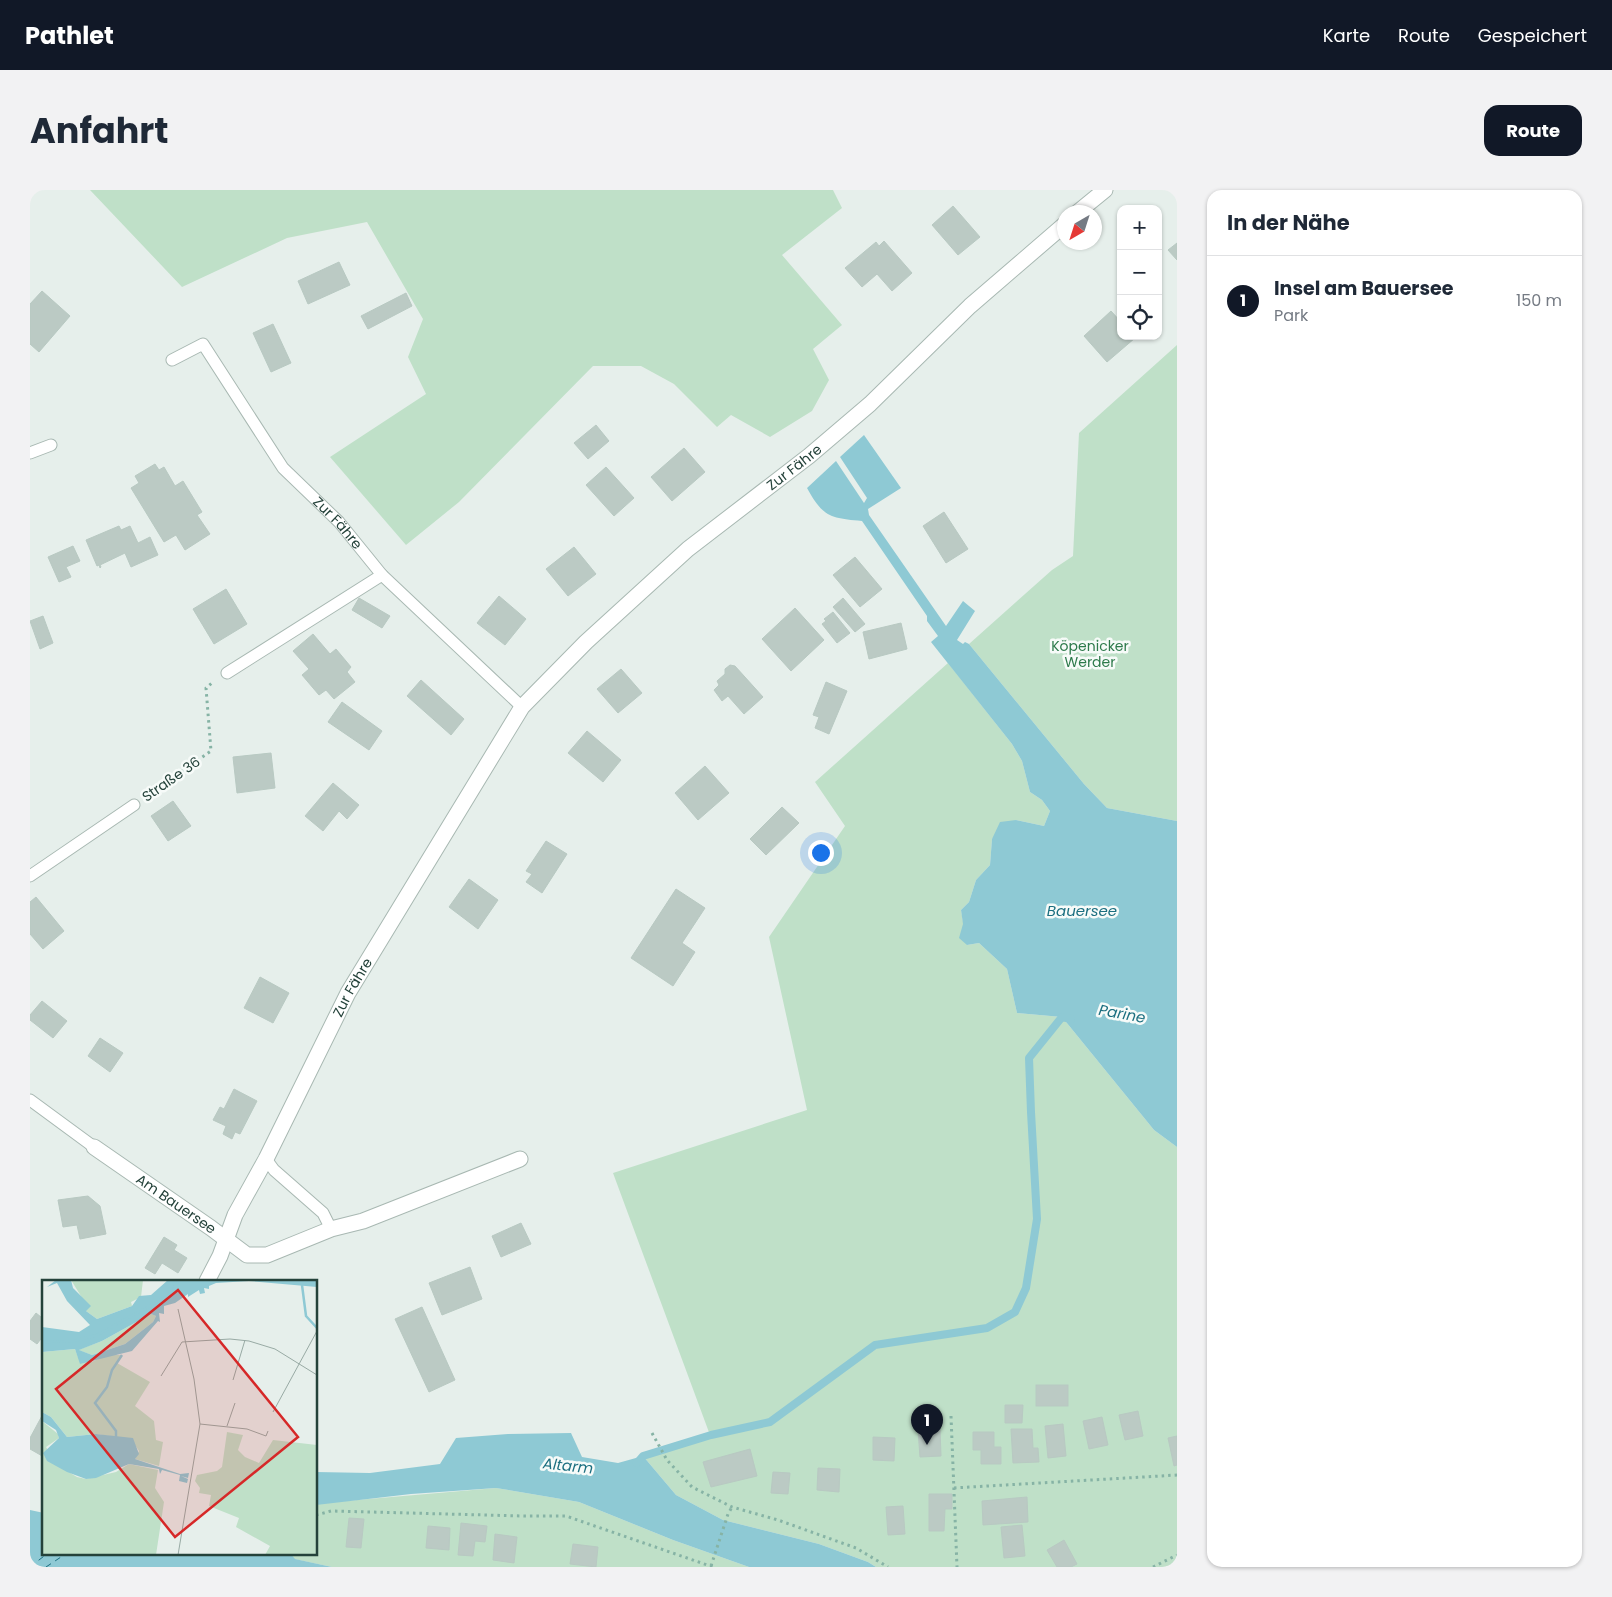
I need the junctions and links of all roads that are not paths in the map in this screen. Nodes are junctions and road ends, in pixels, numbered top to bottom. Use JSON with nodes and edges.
{"nodes":[{"id":1,"x":1104,"y":190,"type":"edge"},
{"id":2,"x":1086,"y":205,"type":"edge"},
{"id":3,"x":1057,"y":230,"type":"edge"},
{"id":4,"x":172,"y":360,"type":"dead end"},
{"id":5,"x":51,"y":445,"type":"dead end"},
{"id":6,"x":30,"y":453,"type":"edge"},
{"id":7,"x":382,"y":575,"type":"junction"},
{"id":8,"x":227,"y":673,"type":"road end"},
{"id":9,"x":522,"y":707,"type":"junction"},
{"id":10,"x":134,"y":804,"type":"road end"},
{"id":11,"x":30,"y":876,"type":"edge"},
{"id":12,"x":32,"y":1101,"type":"edge"},
{"id":13,"x":94,"y":1146,"type":"joint"},
{"id":14,"x":266,"y":1159,"type":"junction"},
{"id":15,"x":520,"y":1159,"type":"dead end"},
{"id":16,"x":331,"y":1229,"type":"junction"},
{"id":17,"x":226,"y":1240,"type":"junction"},
{"id":18,"x":208,"y":1280,"type":"edge"}],
"edges":[{"from":1,"to":2,"type":"street"},
{"from":3,"to":9,"type":"street","name":"Zur Fähre"},
{"from":4,"to":7,"type":"lane","name":"Zur Fähre"},
{"from":5,"to":6,"type":"lane"},
{"from":7,"to":8,"type":"lane"},
{"from":7,"to":9,"type":"lane","name":"Zur Fähre"},
{"from":9,"to":14,"type":"street","name":"Zur Fähre"},
{"from":10,"to":11,"type":"lane","name":"Straße 36"},
{"from":12,"to":13,"type":"lane","name":"Am Bauersee"},
{"from":13,"to":17,"type":"street","name":"Am Bauersee"},
{"from":14,"to":16,"type":"lane"},
{"from":14,"to":17,"type":"street","name":"Zur Fähre"},
{"from":15,"to":16,"type":"street","name":"Am Bauersee"},
{"from":16,"to":17,"type":"street","name":"Am Bauersee"},
{"from":17,"to":18,"type":"street","name":"Zur Fähre"}]}
